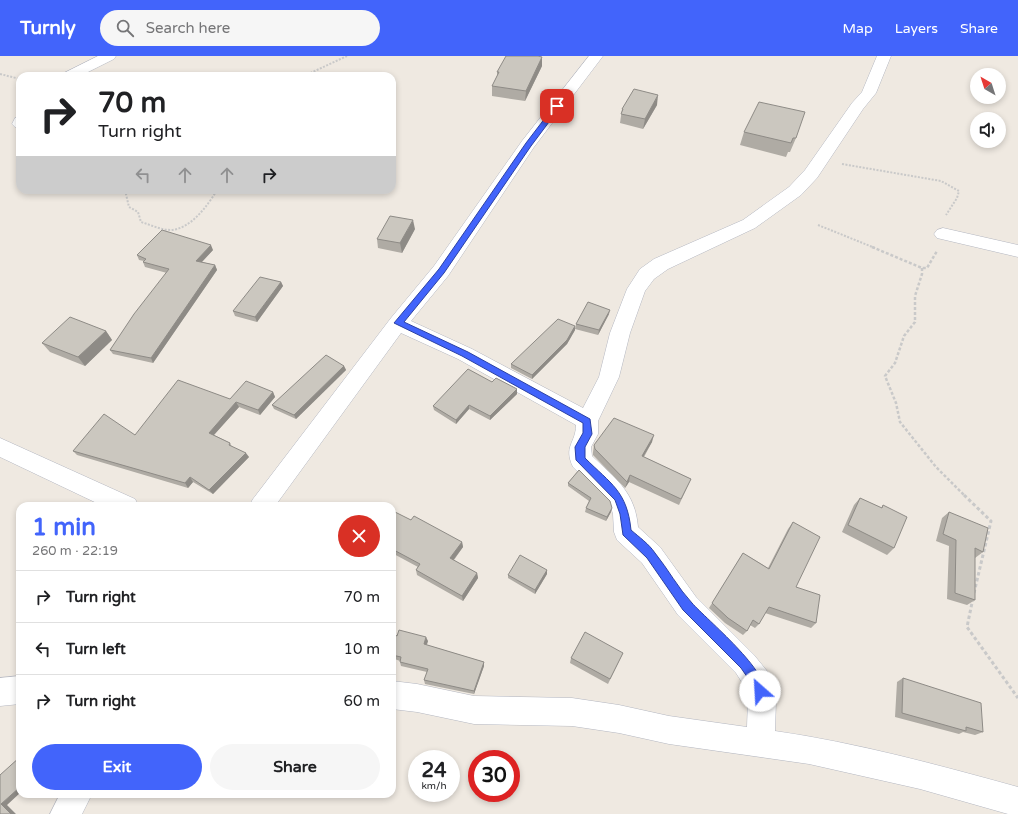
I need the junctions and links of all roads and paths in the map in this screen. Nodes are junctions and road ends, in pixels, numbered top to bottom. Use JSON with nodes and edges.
{"nodes":[{"id":1,"x":108,"y":56,"type":"edge"},
{"id":2,"x":347,"y":56,"type":"edge"},
{"id":3,"x":596,"y":56,"type":"edge"},
{"id":4,"x":884,"y":56,"type":"edge"},
{"id":5,"x":77,"y":72,"type":"edge"},
{"id":6,"x":313,"y":72,"type":"edge"},
{"id":7,"x":0,"y":74,"type":"edge"},
{"id":8,"x":16,"y":78,"type":"edge"},
{"id":9,"x":820,"y":160,"type":"junction"},
{"id":10,"x":126,"y":194,"type":"edge"},
{"id":11,"x":215,"y":194,"type":"edge"},
{"id":12,"x":818,"y":224,"type":"dead end"},
{"id":13,"x":943,"y":234,"type":"junction"},
{"id":14,"x":1018,"y":251,"type":"edge"},
{"id":15,"x":922,"y":268,"type":"junction"},
{"id":16,"x":398,"y":323,"type":"junction"},
{"id":17,"x":587,"y":421,"type":"junction"},
{"id":18,"x":0,"y":447,"type":"edge"},
{"id":19,"x":118,"y":502,"type":"edge"},
{"id":20,"x":264,"y":502,"type":"edge"},
{"id":21,"x":16,"y":690,"type":"edge"},
{"id":22,"x":0,"y":692,"type":"edge"},
{"id":23,"x":396,"y":695,"type":"edge"},
{"id":24,"x":1018,"y":698,"type":"edge"},
{"id":25,"x":761,"y":744,"type":"junction"},
{"id":26,"x":75,"y":798,"type":"edge"},
{"id":27,"x":1018,"y":802,"type":"edge"},
{"id":28,"x":65,"y":814,"type":"edge"}],
"edges":[{"from":1,"to":5,"type":"street"},
{"from":2,"to":6,"type":"path"},
{"from":3,"to":16,"type":"street"},
{"from":4,"to":9,"type":"street"},
{"from":7,"to":8,"type":"path"},
{"from":9,"to":13,"type":"path"},
{"from":9,"to":17,"type":"street"},
{"from":10,"to":11,"type":"path"},
{"from":12,"to":15,"type":"path"},
{"from":13,"to":14,"type":"street"},
{"from":13,"to":15,"type":"path"},
{"from":15,"to":24,"type":"path"},
{"from":16,"to":17,"type":"street"},
{"from":16,"to":20,"type":"street"},
{"from":17,"to":25,"type":"street"},
{"from":18,"to":19,"type":"street"},
{"from":21,"to":22,"type":"street"},
{"from":23,"to":25,"type":"street"},
{"from":25,"to":27,"type":"street"},
{"from":26,"to":28,"type":"street"}]}
